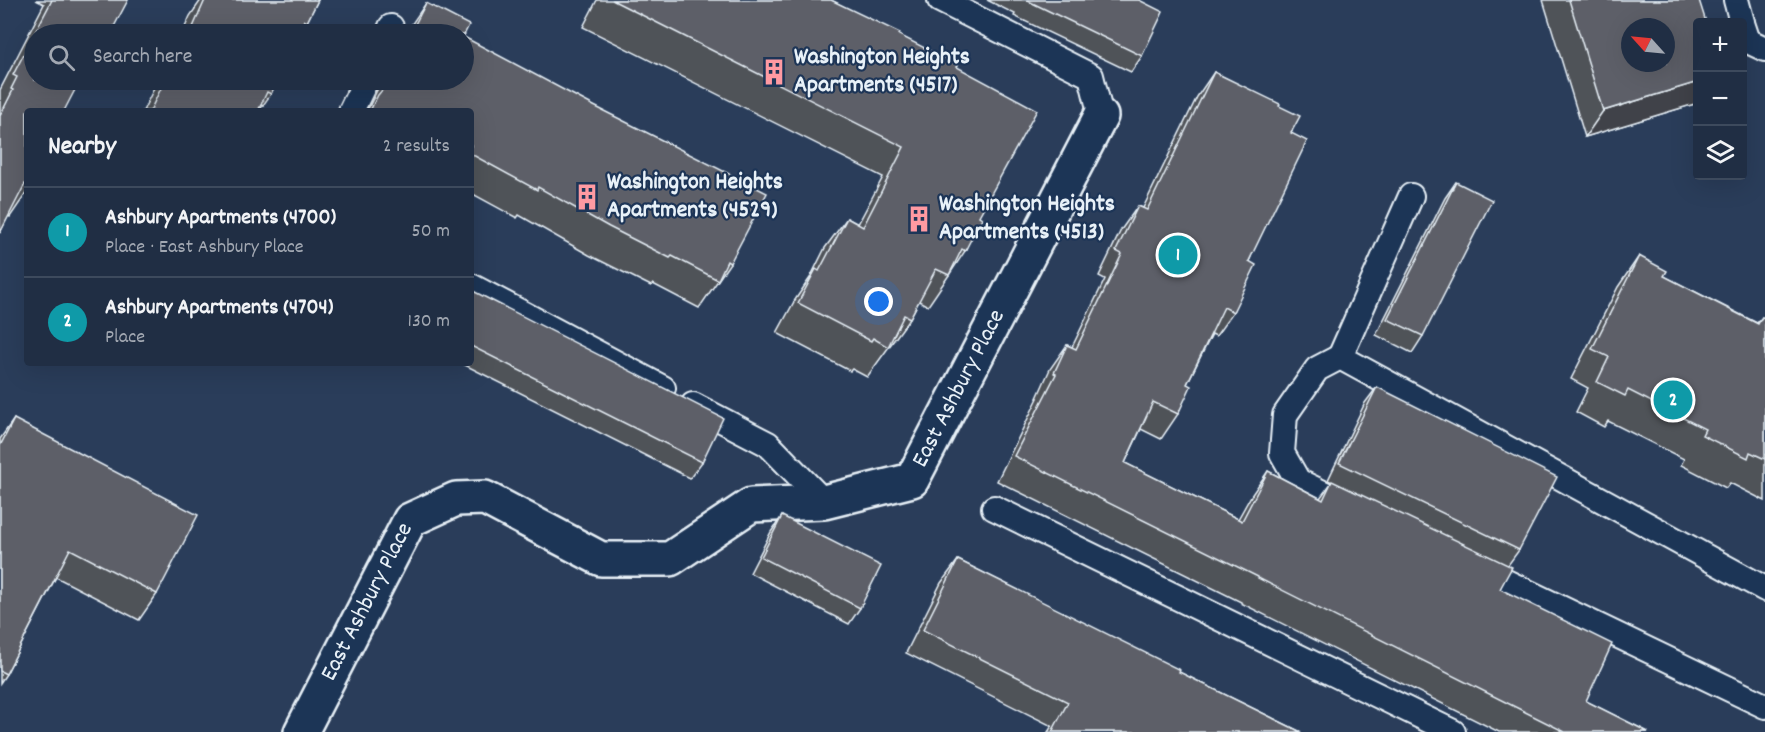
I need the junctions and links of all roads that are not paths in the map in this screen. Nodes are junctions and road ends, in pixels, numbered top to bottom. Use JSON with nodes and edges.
{"nodes":[{"id":1,"x":940,"y":0,"type":"edge"},
{"id":2,"x":1736,"y":0,"type":"edge"},
{"id":3,"x":1741,"y":18,"type":"edge"},
{"id":4,"x":1747,"y":38,"type":"edge"},
{"id":5,"x":1765,"y":49,"type":"edge"},
{"id":6,"x":361,"y":90,"type":"edge"},
{"id":7,"x":352,"y":108,"type":"edge"},
{"id":8,"x":1101,"y":116,"type":"joint"},
{"id":9,"x":1411,"y":196,"type":"dead end"},
{"id":10,"x":474,"y":288,"type":"edge"},
{"id":11,"x":1340,"y":357,"type":"junction"},
{"id":12,"x":824,"y":502,"type":"junction"},
{"id":13,"x":994,"y":508,"type":"dead end"},
{"id":14,"x":1372,"y":517,"type":"edge"},
{"id":15,"x":1457,"y":558,"type":"edge"},
{"id":16,"x":1765,"y":589,"type":"edge"},
{"id":17,"x":1765,"y":706,"type":"edge"},
{"id":18,"x":301,"y":732,"type":"edge"},
{"id":19,"x":1453,"y":732,"type":"edge"}],
"edges":[{"from":1,"to":8,"type":"lane"},
{"from":2,"to":3,"type":"lane"},
{"from":4,"to":5,"type":"lane"},
{"from":6,"to":7,"type":"lane"},
{"from":8,"to":12,"type":"street","name":"East Ashbury Place"},
{"from":9,"to":11,"type":"lane"},
{"from":10,"to":12,"type":"lane"},
{"from":11,"to":14,"type":"lane"},
{"from":11,"to":16,"type":"lane"},
{"from":12,"to":18,"type":"street","name":"East Ashbury Place"},
{"from":13,"to":19,"type":"lane"},
{"from":15,"to":17,"type":"lane"}]}
